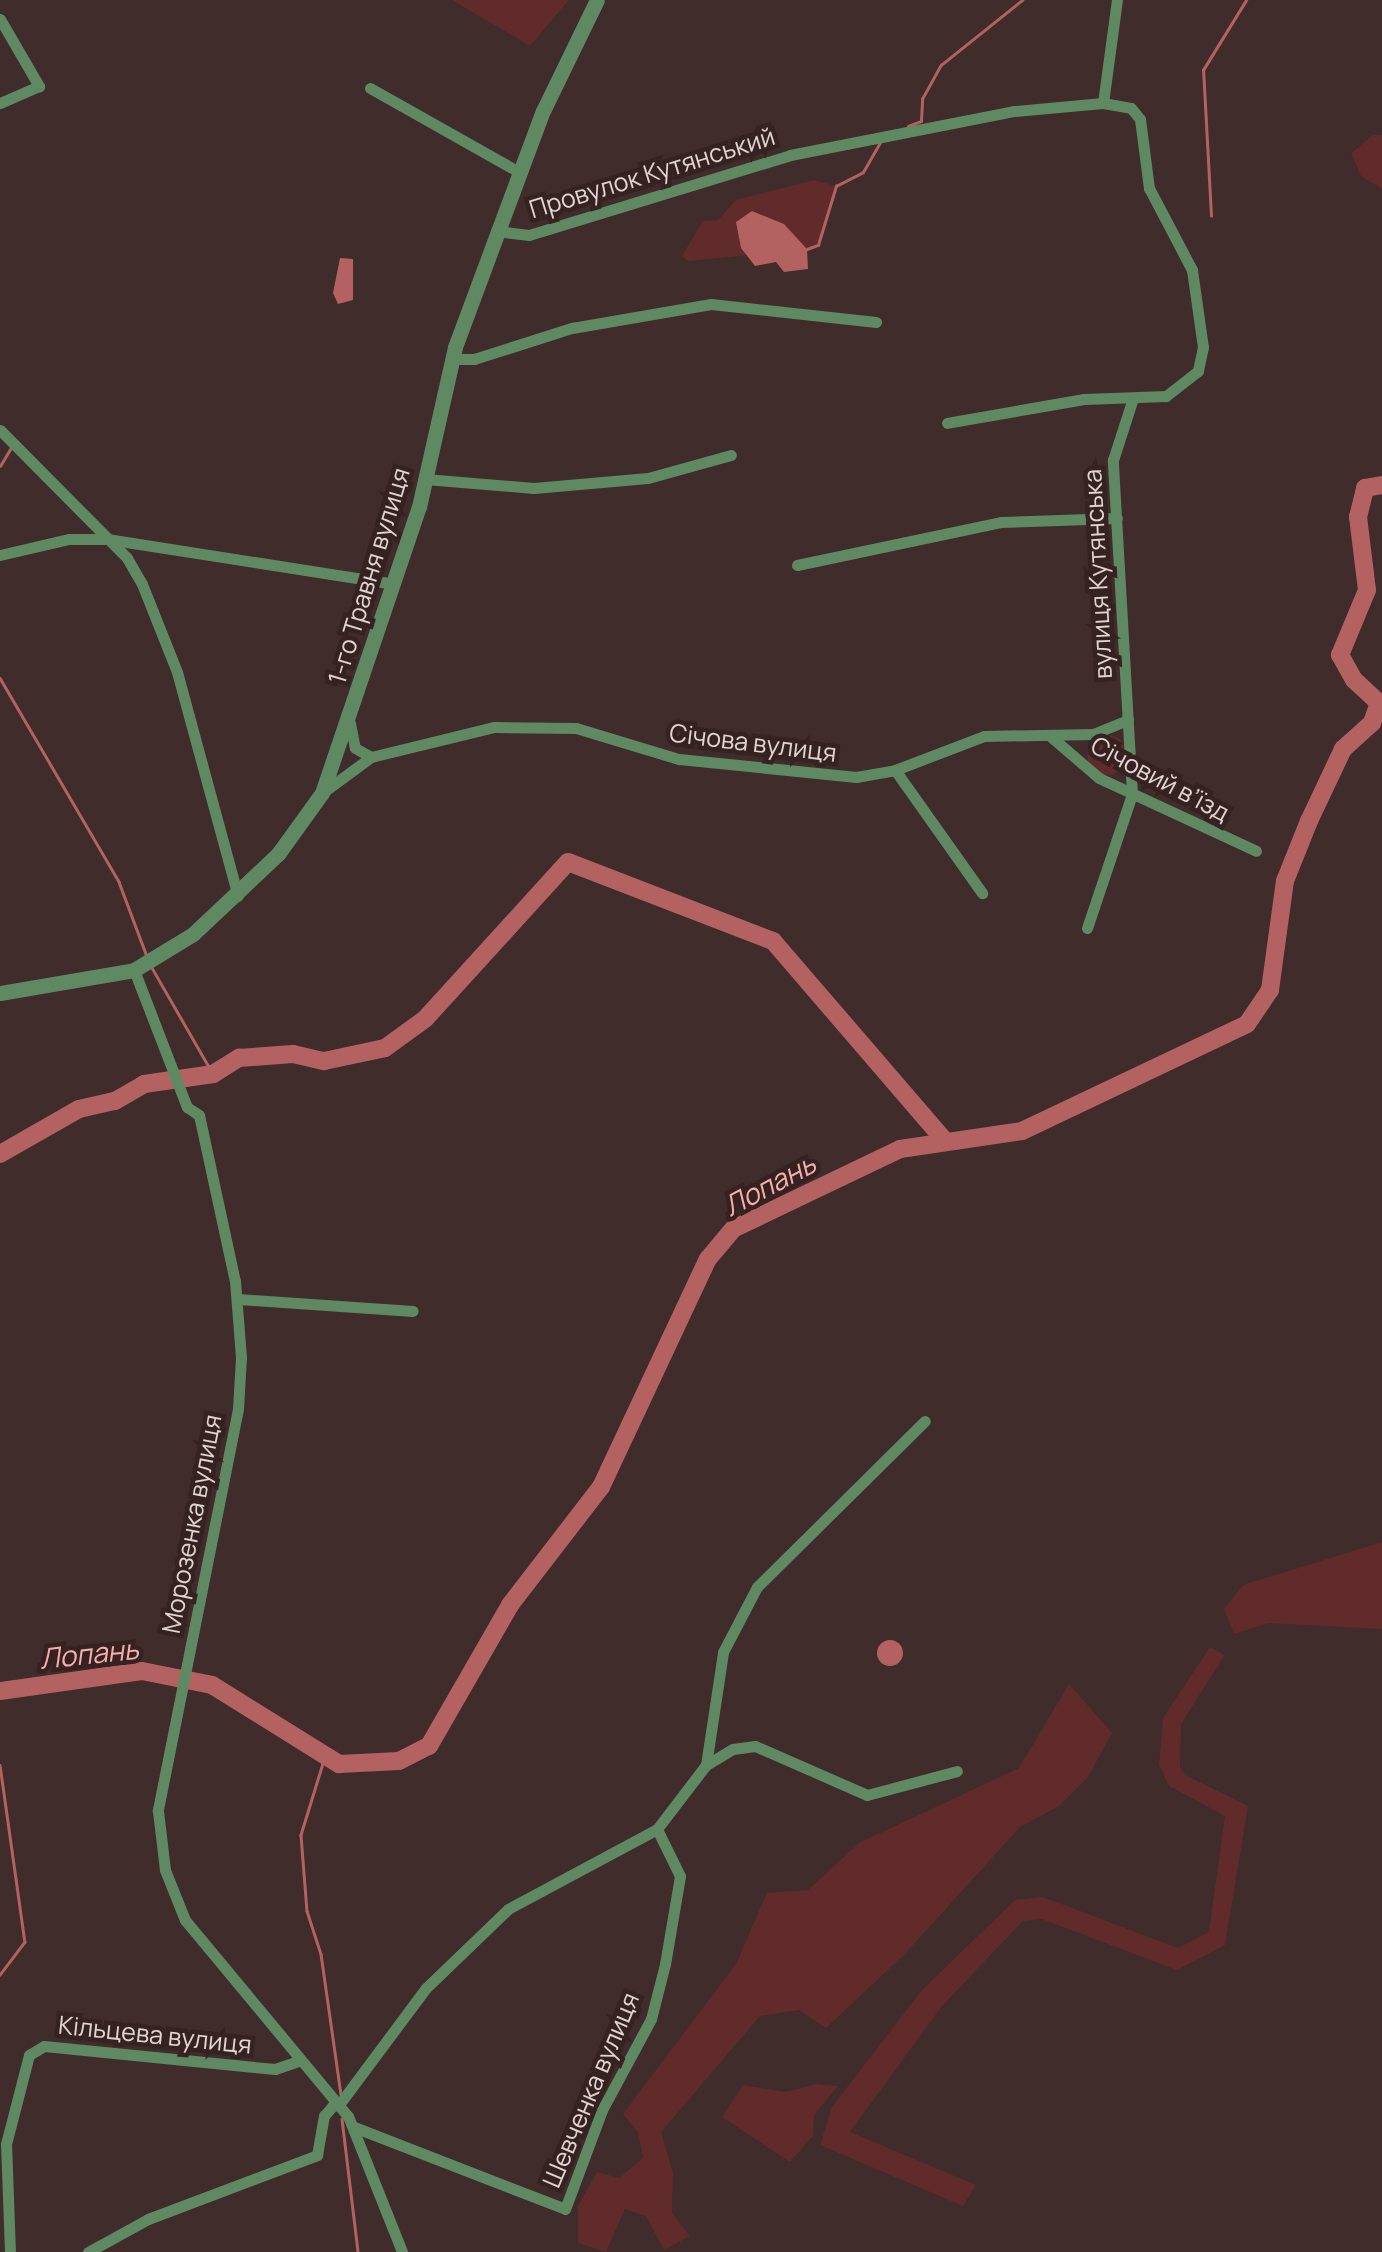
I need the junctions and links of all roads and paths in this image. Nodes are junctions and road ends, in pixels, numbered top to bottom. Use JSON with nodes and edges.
{"nodes":[{"id":1,"x":597,"y":0,"type":"edge"},
{"id":2,"x":1118,"y":0,"type":"edge"},
{"id":3,"x":0,"y":19,"type":"edge"},
{"id":4,"x":370,"y":88,"type":"dead end"},
{"id":5,"x":0,"y":103,"type":"edge"},
{"id":6,"x":1103,"y":103,"type":"junction"},
{"id":7,"x":519,"y":172,"type":"junction"},
{"id":8,"x":496,"y":231,"type":"junction"},
{"id":9,"x":876,"y":322,"type":"dead end"},
{"id":10,"x":453,"y":359,"type":"junction"},
{"id":11,"x":1132,"y":400,"type":"junction"},
{"id":12,"x":947,"y":423,"type":"dead end"},
{"id":13,"x":0,"y":430,"type":"edge"},
{"id":14,"x":731,"y":455,"type":"dead end"},
{"id":15,"x":425,"y":479,"type":"junction"},
{"id":16,"x":1117,"y":518,"type":"junction"},
{"id":17,"x":107,"y":540,"type":"junction"},
{"id":18,"x":0,"y":555,"type":"edge"},
{"id":19,"x":796,"y":565,"type":"dead end"},
{"id":20,"x":395,"y":584,"type":"junction"},
{"id":21,"x":1128,"y":720,"type":"junction"},
{"id":22,"x":350,"y":724,"type":"junction"},
{"id":23,"x":1049,"y":735,"type":"junction"},
{"id":24,"x":371,"y":757,"type":"junction"},
{"id":25,"x":895,"y":770,"type":"junction"},
{"id":26,"x":322,"y":794,"type":"junction"},
{"id":27,"x":1132,"y":794,"type":"junction"},
{"id":28,"x":1256,"y":851,"type":"dead end"},
{"id":29,"x":982,"y":893,"type":"dead end"},
{"id":30,"x":238,"y":896,"type":"junction"},
{"id":31,"x":1087,"y":928,"type":"dead end"},
{"id":32,"x":134,"y":970,"type":"junction"},
{"id":33,"x":0,"y":993,"type":"edge"},
{"id":34,"x":238,"y":1299,"type":"junction"},
{"id":35,"x":413,"y":1311,"type":"dead end"},
{"id":36,"x":925,"y":1422,"type":"dead end"},
{"id":37,"x":706,"y":1765,"type":"junction"},
{"id":38,"x":958,"y":1771,"type":"dead end"},
{"id":39,"x":657,"y":1829,"type":"junction"},
{"id":40,"x":298,"y":2061,"type":"junction"},
{"id":41,"x":337,"y":2104,"type":"junction"},
{"id":42,"x":354,"y":2127,"type":"junction"},
{"id":43,"x":10,"y":2252,"type":"edge"},
{"id":44,"x":88,"y":2252,"type":"edge"},
{"id":45,"x":402,"y":2252,"type":"edge"}],
"edges":[{"from":1,"to":7,"type":"street","name":"1-го Травня вулиця"},
{"from":2,"to":6,"type":"street"},
{"from":3,"to":5,"type":"street"},
{"from":4,"to":7,"type":"street"},
{"from":6,"to":8,"type":"street","name":"Провулок Кутянський"},
{"from":6,"to":11,"type":"street"},
{"from":7,"to":8,"type":"street","name":"1-го Травня вулиця"},
{"from":8,"to":10,"type":"street","name":"1-го Травня вулиця"},
{"from":9,"to":10,"type":"street"},
{"from":10,"to":15,"type":"street","name":"1-го Травня вулиця"},
{"from":11,"to":12,"type":"street"},
{"from":11,"to":16,"type":"street","name":"вулиця Кутянська"},
{"from":13,"to":17,"type":"street"},
{"from":14,"to":15,"type":"street"},
{"from":15,"to":20,"type":"street","name":"1-го Травня вулиця"},
{"from":16,"to":19,"type":"street"},
{"from":16,"to":21,"type":"street","name":"вулиця Кутянська"},
{"from":17,"to":18,"type":"street"},
{"from":17,"to":20,"type":"street"},
{"from":17,"to":30,"type":"street"},
{"from":20,"to":22,"type":"street","name":"1-го Травня вулиця"},
{"from":21,"to":23,"type":"street","name":"Січова вулиця"},
{"from":21,"to":27,"type":"street","name":"вулиця Кутянська"},
{"from":22,"to":24,"type":"street"},
{"from":22,"to":26,"type":"street","name":"1-го Травня вулиця"},
{"from":23,"to":25,"type":"street","name":"Січова вулиця"},
{"from":23,"to":27,"type":"street","name":"Січовий в’їзд"},
{"from":24,"to":25,"type":"street","name":"Січова вулиця"},
{"from":24,"to":26,"type":"street","name":"Січова вулиця"},
{"from":25,"to":29,"type":"street"},
{"from":26,"to":30,"type":"street","name":"1-го Травня вулиця"},
{"from":27,"to":28,"type":"street","name":"Січовий в’їзд"},
{"from":27,"to":31,"type":"street","name":"вулиця Кутянська"},
{"from":30,"to":32,"type":"street","name":"1-го Травня вулиця"},
{"from":32,"to":33,"type":"street","name":"1-го Травня вулиця"},
{"from":32,"to":34,"type":"street","name":"Морозенка вулиця"},
{"from":34,"to":35,"type":"street"},
{"from":34,"to":40,"type":"street","name":"Морозенка вулиця"},
{"from":36,"to":37,"type":"street"},
{"from":37,"to":38,"type":"street"},
{"from":37,"to":39,"type":"street"},
{"from":39,"to":41,"type":"street"},
{"from":39,"to":42,"type":"street","name":"Шевченка вулиця"},
{"from":40,"to":41,"type":"street","name":"Морозенка вулиця"},
{"from":40,"to":43,"type":"street","name":"Кільцева вулиця"},
{"from":41,"to":42,"type":"street"},
{"from":41,"to":44,"type":"street"},
{"from":42,"to":45,"type":"street"}]}
